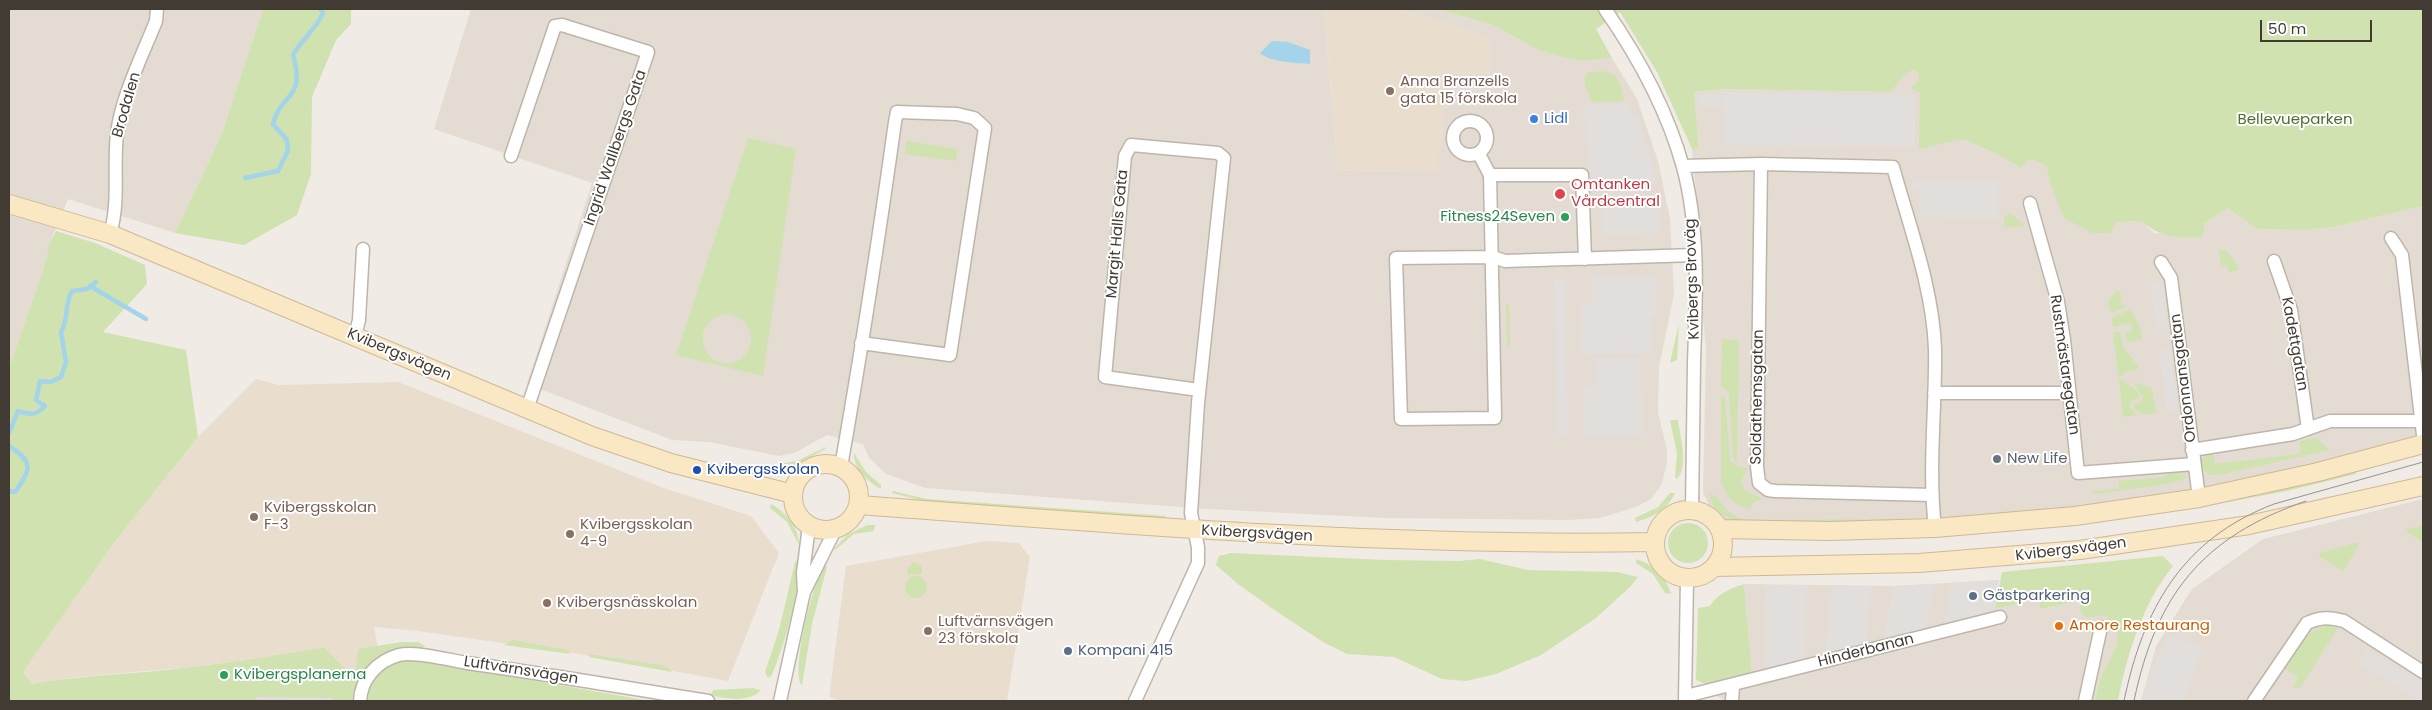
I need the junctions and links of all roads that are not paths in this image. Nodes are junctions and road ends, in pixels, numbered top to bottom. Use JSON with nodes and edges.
{"nodes":[{"id":1,"x":157,"y":9,"type":"edge"},
{"id":2,"x":1605,"y":9,"type":"edge"},
{"id":3,"x":1479,"y":154,"type":"dead end"},
{"id":4,"x":511,"y":156,"type":"dead end"},
{"id":5,"x":1761,"y":164,"type":"junction"},
{"id":6,"x":1683,"y":166,"type":"junction"},
{"id":7,"x":1490,"y":176,"type":"junction"},
{"id":8,"x":2030,"y":203,"type":"dead end"},
{"id":9,"x":9,"y":204,"type":"edge"},
{"id":10,"x":110,"y":234,"type":"junction"},
{"id":11,"x":2391,"y":238,"type":"dead end"},
{"id":12,"x":363,"y":249,"type":"dead end"},
{"id":13,"x":1696,"y":255,"type":"junction"},
{"id":14,"x":1493,"y":257,"type":"junction"},
{"id":15,"x":1585,"y":259,"type":"junction"},
{"id":16,"x":2274,"y":261,"type":"dead end"},
{"id":17,"x":2161,"y":262,"type":"dead end"},
{"id":18,"x":355,"y":336,"type":"junction"},
{"id":19,"x":861,"y":343,"type":"junction"},
{"id":20,"x":1199,"y":390,"type":"junction"},
{"id":21,"x":1934,"y":393,"type":"junction"},
{"id":22,"x":2070,"y":393,"type":"junction"},
{"id":23,"x":2421,"y":394,"type":"edge"},
{"id":24,"x":527,"y":409,"type":"junction"},
{"id":25,"x":2421,"y":421,"type":"junction"},
{"id":26,"x":2308,"y":429,"type":"junction"},
{"id":27,"x":2423,"y":435,"type":"edge"},
{"id":28,"x":2423,"y":444,"type":"edge"},
{"id":29,"x":2192,"y":450,"type":"junction"},
{"id":30,"x":2194,"y":464,"type":"junction"},
{"id":31,"x":841,"y":467,"type":"junction"},
{"id":32,"x":2423,"y":486,"type":"edge"},
{"id":33,"x":793,"y":494,"type":"junction"},
{"id":34,"x":1932,"y":495,"type":"junction"},
{"id":35,"x":2199,"y":498,"type":"junction"},
{"id":36,"x":859,"y":504,"type":"junction"},
{"id":37,"x":1692,"y":510,"type":"junction"},
{"id":38,"x":809,"y":526,"type":"junction"},
{"id":39,"x":1935,"y":528,"type":"junction"},
{"id":40,"x":1720,"y":529,"type":"junction"},
{"id":41,"x":835,"y":530,"type":"junction"},
{"id":42,"x":1194,"y":531,"type":"junction"},
{"id":43,"x":1655,"y":542,"type":"junction"},
{"id":44,"x":1714,"y":567,"type":"junction"},
{"id":45,"x":1687,"y":578,"type":"junction"},
{"id":46,"x":804,"y":592,"type":"junction"},
{"id":47,"x":2000,"y":617,"type":"dead end"},
{"id":48,"x":2101,"y":627,"type":"dead end"},
{"id":49,"x":2423,"y":672,"type":"edge"},
{"id":50,"x":1732,"y":686,"type":"junction"},
{"id":51,"x":1685,"y":699,"type":"edge"},
{"id":52,"x":360,"y":701,"type":"edge"},
{"id":53,"x":708,"y":701,"type":"edge"},
{"id":54,"x":780,"y":701,"type":"edge"},
{"id":55,"x":1135,"y":701,"type":"edge"},
{"id":56,"x":1732,"y":701,"type":"edge"},
{"id":57,"x":2085,"y":701,"type":"edge"},
{"id":58,"x":2254,"y":701,"type":"edge"}],
"edges":[{"from":1,"to":10,"type":"street","name":"Brodalen"},
{"from":2,"to":6,"type":"street","name":"Kvibergs Broväg"},
{"from":3,"to":7,"type":"street"},
{"from":4,"to":24,"type":"street","name":"Ingrid Wallbergs Gata"},
{"from":5,"to":6,"type":"street"},
{"from":5,"to":21,"type":"street"},
{"from":5,"to":34,"type":"street","name":"Soldathemsgatan"},
{"from":6,"to":13,"type":"street","name":"Kvibergs Broväg"},
{"from":7,"to":14,"type":"street"},
{"from":7,"to":15,"type":"street"},
{"from":8,"to":22,"type":"street","name":"Rustmästaregatan"},
{"from":9,"to":10,"type":"street","name":"Kvibergsvägen"},
{"from":10,"to":18,"type":"street","name":"Kvibergsvägen"},
{"from":11,"to":23,"type":"street"},
{"from":12,"to":18,"type":"street"},
{"from":13,"to":15,"type":"street"},
{"from":13,"to":37,"type":"street","name":"Kvibergs Broväg"},
{"from":14,"to":14,"type":"street"},
{"from":14,"to":15,"type":"street"},
{"from":16,"to":26,"type":"street","name":"Kadettgatan"},
{"from":17,"to":29,"type":"street","name":"Ordonnansgatan"},
{"from":18,"to":24,"type":"street","name":"Kvibergsvägen"},
{"from":19,"to":19,"type":"street"},
{"from":19,"to":31,"type":"street"},
{"from":20,"to":20,"type":"street","name":"Margit Halls Gata"},
{"from":20,"to":42,"type":"street","name":"Margit Halls Gata"},
{"from":21,"to":22,"type":"street"},
{"from":21,"to":34,"type":"street"},
{"from":22,"to":30,"type":"street","name":"Rustmästaregatan"},
{"from":23,"to":25,"type":"street"},
{"from":24,"to":33,"type":"street","name":"Kvibergsvägen"},
{"from":25,"to":26,"type":"street"},
{"from":25,"to":27,"type":"street"},
{"from":26,"to":29,"type":"street"},
{"from":28,"to":35,"type":"street"},
{"from":29,"to":30,"type":"street","name":"Ordonnansgatan"},
{"from":30,"to":35,"type":"street","name":"Ordonnansgatan"},
{"from":31,"to":33,"type":"street"},
{"from":31,"to":36,"type":"street"},
{"from":32,"to":44,"type":"street","name":"Kvibergsvägen"},
{"from":33,"to":38,"type":"street"},
{"from":34,"to":39,"type":"street"},
{"from":35,"to":39,"type":"street"},
{"from":36,"to":41,"type":"street"},
{"from":36,"to":42,"type":"street","name":"Kvibergsvägen"},
{"from":37,"to":40,"type":"street"},
{"from":37,"to":43,"type":"street"},
{"from":38,"to":41,"type":"street"},
{"from":38,"to":46,"type":"street"},
{"from":39,"to":40,"type":"street"},
{"from":40,"to":44,"type":"street"},
{"from":41,"to":46,"type":"street"},
{"from":42,"to":43,"type":"street","name":"Kvibergsvägen"},
{"from":42,"to":55,"type":"street","name":"Margit Halls Gata"},
{"from":43,"to":45,"type":"street"},
{"from":44,"to":45,"type":"street","name":"Kvibergsvägen"},
{"from":45,"to":51,"type":"street"},
{"from":46,"to":54,"type":"street"},
{"from":47,"to":50,"type":"street","name":"Hinderbanan"},
{"from":48,"to":57,"type":"street"},
{"from":49,"to":58,"type":"street"},
{"from":50,"to":51,"type":"street","name":"Hinderbanan"},
{"from":50,"to":56,"type":"street"},
{"from":52,"to":53,"type":"street","name":"Luftvärnsvägen"}]}
